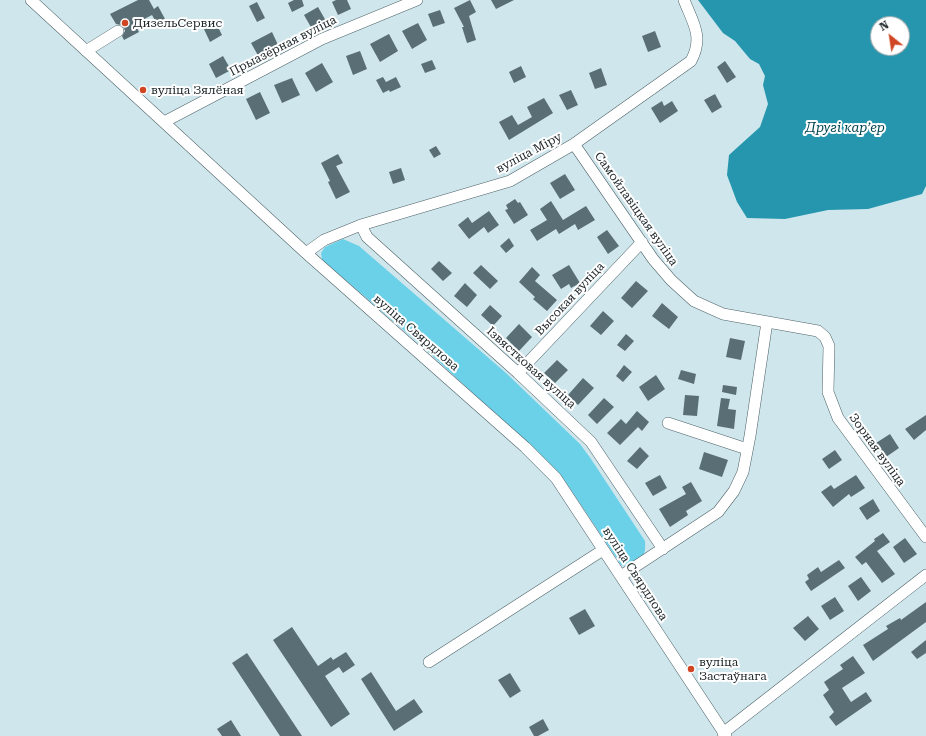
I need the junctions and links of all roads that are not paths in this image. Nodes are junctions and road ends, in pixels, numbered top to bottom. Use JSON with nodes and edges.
{"nodes":[{"id":1,"x":417,"y":0,"type":"edge"},
{"id":2,"x":684,"y":0,"type":"edge"},
{"id":3,"x":36,"y":2,"type":"edge"},
{"id":4,"x":118,"y":32,"type":"dead end"},
{"id":5,"x":86,"y":51,"type":"junction"},
{"id":6,"x":164,"y":122,"type":"junction"},
{"id":7,"x":574,"y":144,"type":"junction"},
{"id":8,"x":361,"y":225,"type":"junction"},
{"id":9,"x":642,"y":242,"type":"junction"},
{"id":10,"x":306,"y":253,"type":"junction"},
{"id":11,"x":767,"y":322,"type":"junction"},
{"id":12,"x":829,"y":346,"type":"joint"},
{"id":13,"x":518,"y":373,"type":"junction"},
{"id":14,"x":668,"y":423,"type":"dead end"},
{"id":15,"x":747,"y":449,"type":"junction"},
{"id":16,"x":926,"y":537,"type":"edge"},
{"id":17,"x":663,"y":549,"type":"junction"},
{"id":18,"x":603,"y":550,"type":"junction"},
{"id":19,"x":926,"y":575,"type":"edge"},
{"id":20,"x":621,"y":576,"type":"junction"},
{"id":21,"x":429,"y":662,"type":"dead end"},
{"id":22,"x":724,"y":734,"type":"edge"}],
"edges":[{"from":1,"to":6,"type":"street","name":"Прыазёрная вуліца"},
{"from":2,"to":7,"type":"street","name":"вуліца Міру"},
{"from":3,"to":5,"type":"street","name":"вуліца Свярдлова"},
{"from":4,"to":5,"type":"street"},
{"from":5,"to":6,"type":"street","name":"вуліца Свярдлова"},
{"from":6,"to":10,"type":"street","name":"вуліца Свярдлова"},
{"from":7,"to":8,"type":"street","name":"вуліца Міру"},
{"from":7,"to":9,"type":"street","name":"Самойлавіцкая вуліца"},
{"from":8,"to":10,"type":"street","name":"вуліца Міру"},
{"from":8,"to":13,"type":"street","name":"Ізвястковая вуліца"},
{"from":9,"to":11,"type":"street","name":"Самойлавіцкая вуліца"},
{"from":9,"to":13,"type":"street","name":"Высокая вуліца"},
{"from":10,"to":18,"type":"street","name":"вуліца Свярдлова"},
{"from":11,"to":12,"type":"street","name":"Самойлавіцкая вуліца"},
{"from":11,"to":15,"type":"street"},
{"from":12,"to":16,"type":"street","name":"Зорная вуліца"},
{"from":13,"to":17,"type":"street","name":"Ізвястковая вуліца"},
{"from":14,"to":15,"type":"street"},
{"from":15,"to":17,"type":"street"},
{"from":17,"to":20,"type":"street"},
{"from":18,"to":20,"type":"street","name":"вуліца Свярдлова"},
{"from":18,"to":21,"type":"street"},
{"from":19,"to":22,"type":"street"},
{"from":20,"to":22,"type":"street","name":"вуліца Свярдлова"}]}
